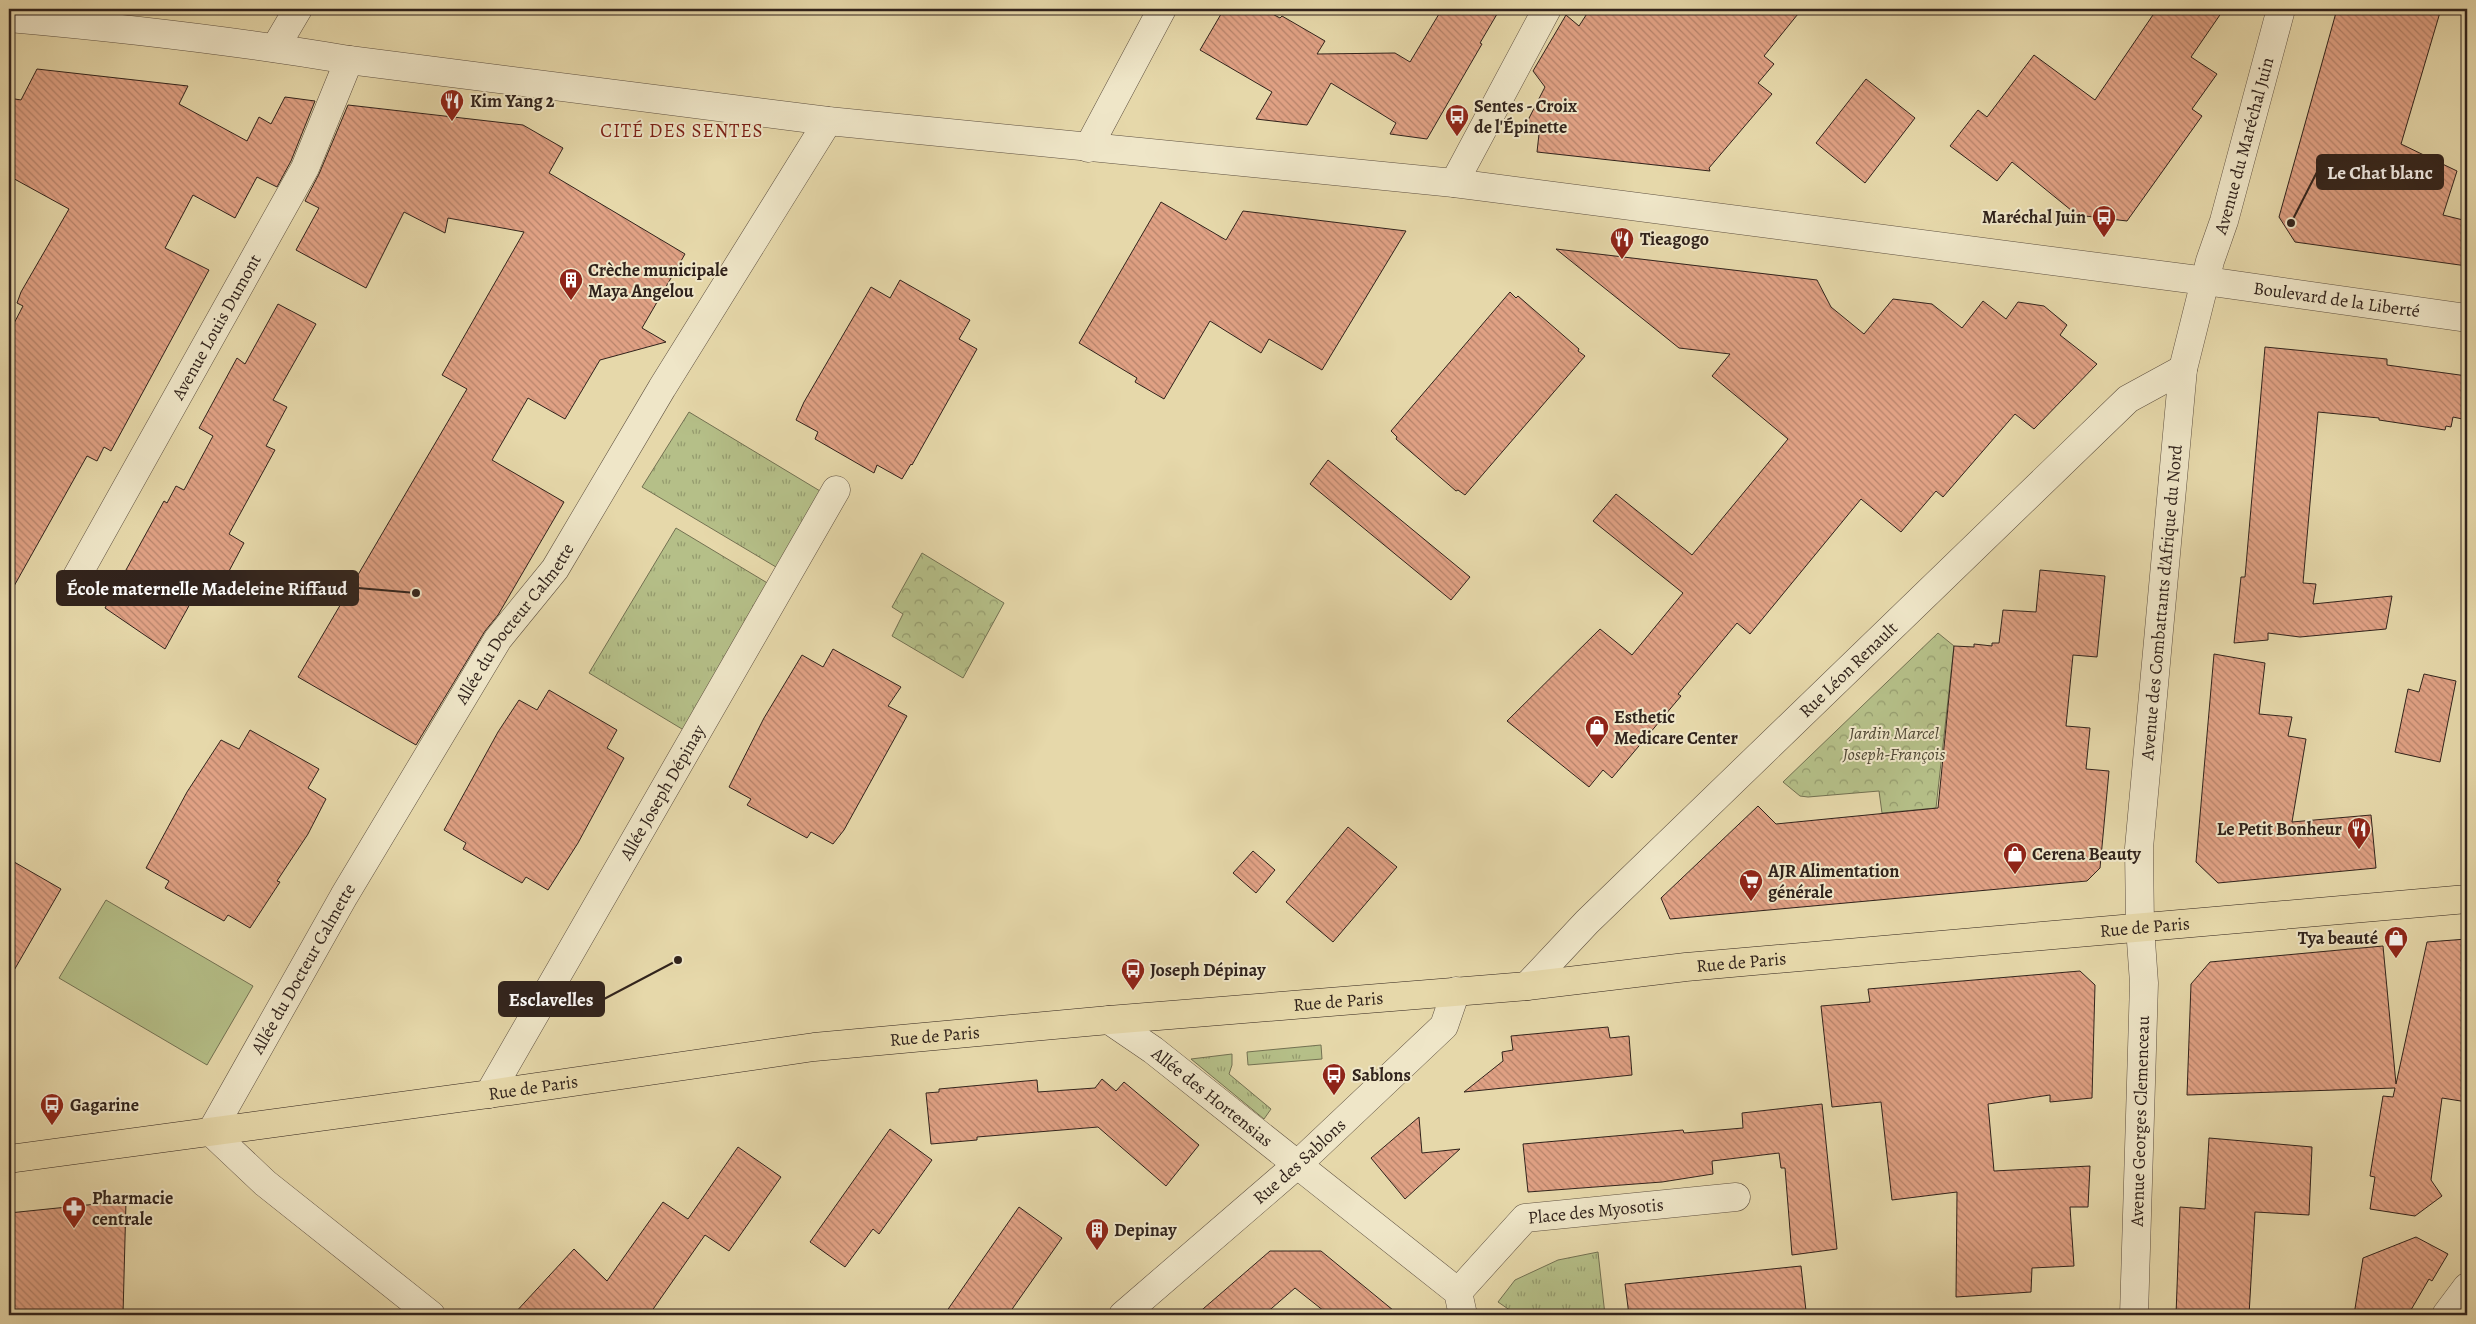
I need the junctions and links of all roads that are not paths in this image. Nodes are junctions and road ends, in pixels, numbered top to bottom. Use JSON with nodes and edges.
{"nodes":[{"id":1,"x":298,"y":9,"type":"edge"},
{"id":2,"x":1162,"y":9,"type":"edge"},
{"id":3,"x":1547,"y":9,"type":"edge"},
{"id":4,"x":2281,"y":9,"type":"edge"},
{"id":5,"x":9,"y":18,"type":"edge"},
{"id":6,"x":275,"y":48,"type":"junction"},
{"id":7,"x":349,"y":60,"type":"junction"},
{"id":8,"x":828,"y":121,"type":"junction"},
{"id":9,"x":1088,"y":148,"type":"junction"},
{"id":10,"x":1454,"y":182,"type":"junction"},
{"id":11,"x":2206,"y":281,"type":"junction"},
{"id":12,"x":2467,"y":318,"type":"edge"},
{"id":13,"x":2183,"y":370,"type":"junction"},
{"id":14,"x":836,"y":490,"type":"dead end"},
{"id":15,"x":71,"y":587,"type":"dead end"},
{"id":16,"x":2467,"y":899,"type":"edge"},
{"id":17,"x":2140,"y":927,"type":"junction"},
{"id":18,"x":1527,"y":986,"type":"junction"},
{"id":19,"x":1456,"y":991,"type":"junction"},
{"id":20,"x":1109,"y":1020,"type":"junction"},
{"id":21,"x":488,"y":1094,"type":"junction"},
{"id":22,"x":211,"y":1132,"type":"junction"},
{"id":23,"x":9,"y":1159,"type":"edge"},
{"id":24,"x":1298,"y":1164,"type":"junction"},
{"id":25,"x":1736,"y":1197,"type":"dead end"},
{"id":26,"x":2467,"y":1287,"type":"edge"},
{"id":27,"x":1460,"y":1303,"type":"edge"},
{"id":28,"x":430,"y":1315,"type":"edge"},
{"id":29,"x":1123,"y":1315,"type":"edge"},
{"id":30,"x":2134,"y":1315,"type":"edge"},
{"id":31,"x":2446,"y":1315,"type":"edge"}],
"edges":[{"from":1,"to":6,"type":"street"},
{"from":2,"to":9,"type":"street"},
{"from":3,"to":10,"type":"street"},
{"from":4,"to":11,"type":"street","name":"Avenue du Maréchal Juin"},
{"from":5,"to":6,"type":"street","name":"Boulevard de la Liberté"},
{"from":6,"to":7,"type":"street","name":"Boulevard de la Liberté"},
{"from":7,"to":8,"type":"street","name":"Boulevard de la Liberté"},
{"from":7,"to":15,"type":"street","name":"Avenue Louis Dumont"},
{"from":8,"to":9,"type":"street","name":"Boulevard de la Liberté"},
{"from":8,"to":22,"type":"street","name":"Allée du Docteur Calmette"},
{"from":9,"to":10,"type":"street","name":"Boulevard de la Liberté"},
{"from":10,"to":11,"type":"street","name":"Boulevard de la Liberté"},
{"from":11,"to":12,"type":"street","name":"Boulevard de la Liberté"},
{"from":11,"to":13,"type":"street","name":"Avenue des Combattants d'Afrique du Nord"},
{"from":13,"to":17,"type":"street","name":"Avenue des Combattants d'Afrique du Nord"},
{"from":13,"to":18,"type":"street","name":"Rue Léon Renault"},
{"from":14,"to":21,"type":"street","name":"Allée Joseph Dépinay"},
{"from":16,"to":17,"type":"main road","name":"Rue de Paris"},
{"from":17,"to":18,"type":"main road","name":"Rue de Paris"},
{"from":17,"to":30,"type":"street","name":"Avenue Georges Clemenceau"},
{"from":18,"to":19,"type":"main road","name":"Rue de Paris"},
{"from":19,"to":20,"type":"main road","name":"Rue de Paris"},
{"from":19,"to":24,"type":"street","name":"Rue des Sablons"},
{"from":20,"to":21,"type":"main road","name":"Rue de Paris"},
{"from":20,"to":24,"type":"street","name":"Allée des Hortensias"},
{"from":21,"to":22,"type":"main road","name":"Rue de Paris"},
{"from":22,"to":23,"type":"main road","name":"Rue de Paris"},
{"from":22,"to":28,"type":"street"},
{"from":24,"to":27,"type":"street","name":"Allée des Hortensias"},
{"from":24,"to":29,"type":"street","name":"Rue des Sablons"},
{"from":25,"to":27,"type":"street","name":"Place des Myosotis"},
{"from":26,"to":31,"type":"street"}]}
